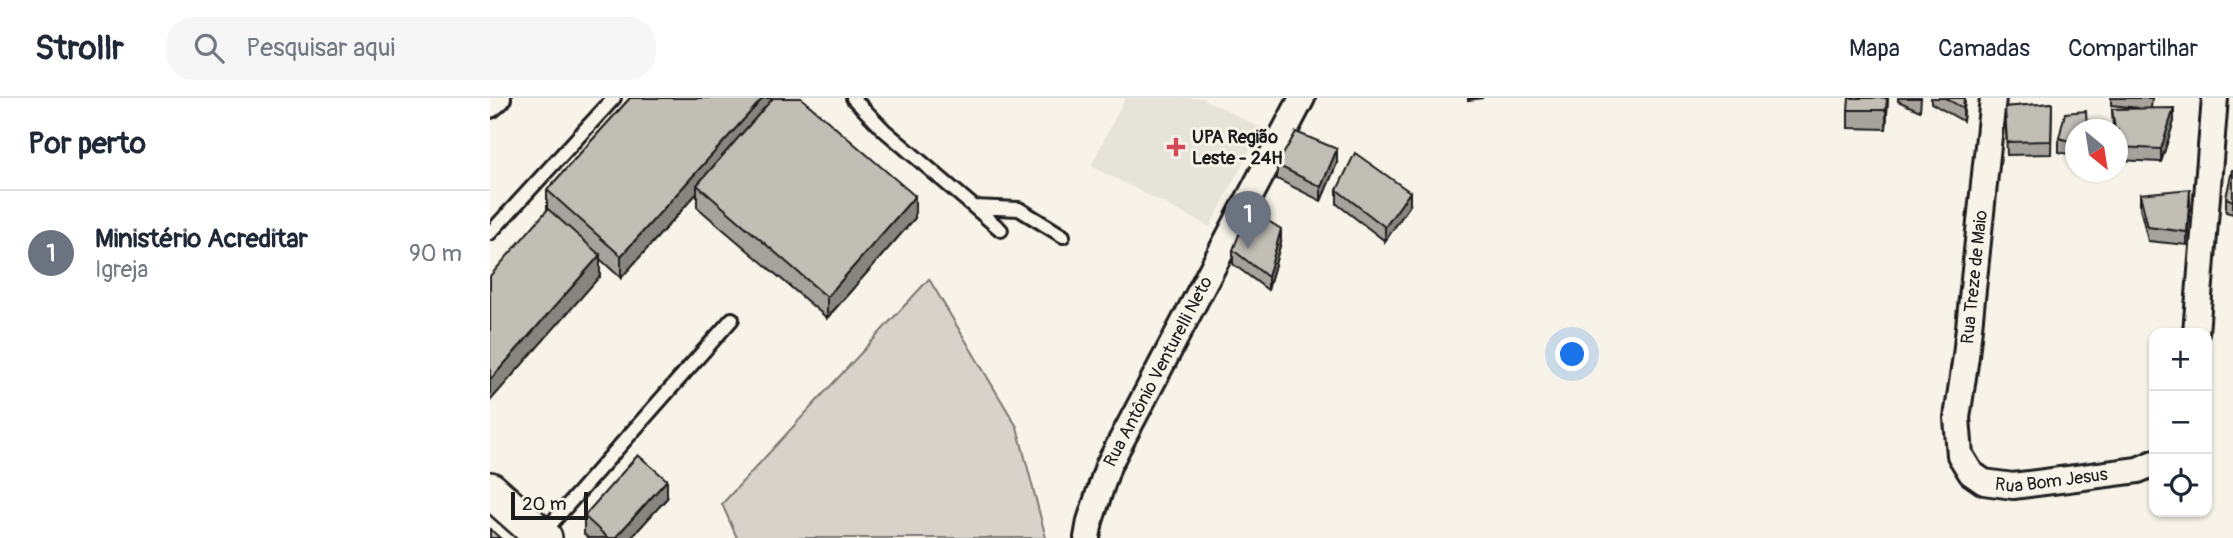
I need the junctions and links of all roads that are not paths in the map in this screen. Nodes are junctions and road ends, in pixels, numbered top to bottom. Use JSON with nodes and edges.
{"nodes":[{"id":1,"x":498,"y":98,"type":"edge"},
{"id":2,"x":614,"y":98,"type":"edge"},
{"id":3,"x":853,"y":98,"type":"edge"},
{"id":4,"x":1302,"y":98,"type":"edge"},
{"id":5,"x":1993,"y":98,"type":"edge"},
{"id":6,"x":2215,"y":98,"type":"edge"},
{"id":7,"x":490,"y":105,"type":"edge"},
{"id":8,"x":974,"y":206,"type":"junction"},
{"id":9,"x":1001,"y":230,"type":"dead end"},
{"id":10,"x":490,"y":233,"type":"edge"},
{"id":11,"x":1063,"y":236,"type":"dead end"},
{"id":12,"x":732,"y":319,"type":"dead end"},
{"id":13,"x":2196,"y":328,"type":"edge"},
{"id":14,"x":1960,"y":455,"type":"joint"},
{"id":15,"x":2149,"y":465,"type":"edge"},
{"id":16,"x":490,"y":490,"type":"edge"},
{"id":17,"x":543,"y":536,"type":"edge"},
{"id":18,"x":1087,"y":538,"type":"edge"}],
"edges":[{"from":1,"to":7,"type":"street"},
{"from":2,"to":10,"type":"lane"},
{"from":3,"to":8,"type":"lane"},
{"from":4,"to":18,"type":"street","name":"Rua Antônio Venturelli Neto"},
{"from":5,"to":14,"type":"street","name":"Rua Treze de Maio"},
{"from":6,"to":13,"type":"street"},
{"from":8,"to":9,"type":"lane"},
{"from":8,"to":11,"type":"lane"},
{"from":12,"to":17,"type":"lane"},
{"from":14,"to":15,"type":"street","name":"Rua Bom Jesus"},
{"from":16,"to":17,"type":"street"}]}
